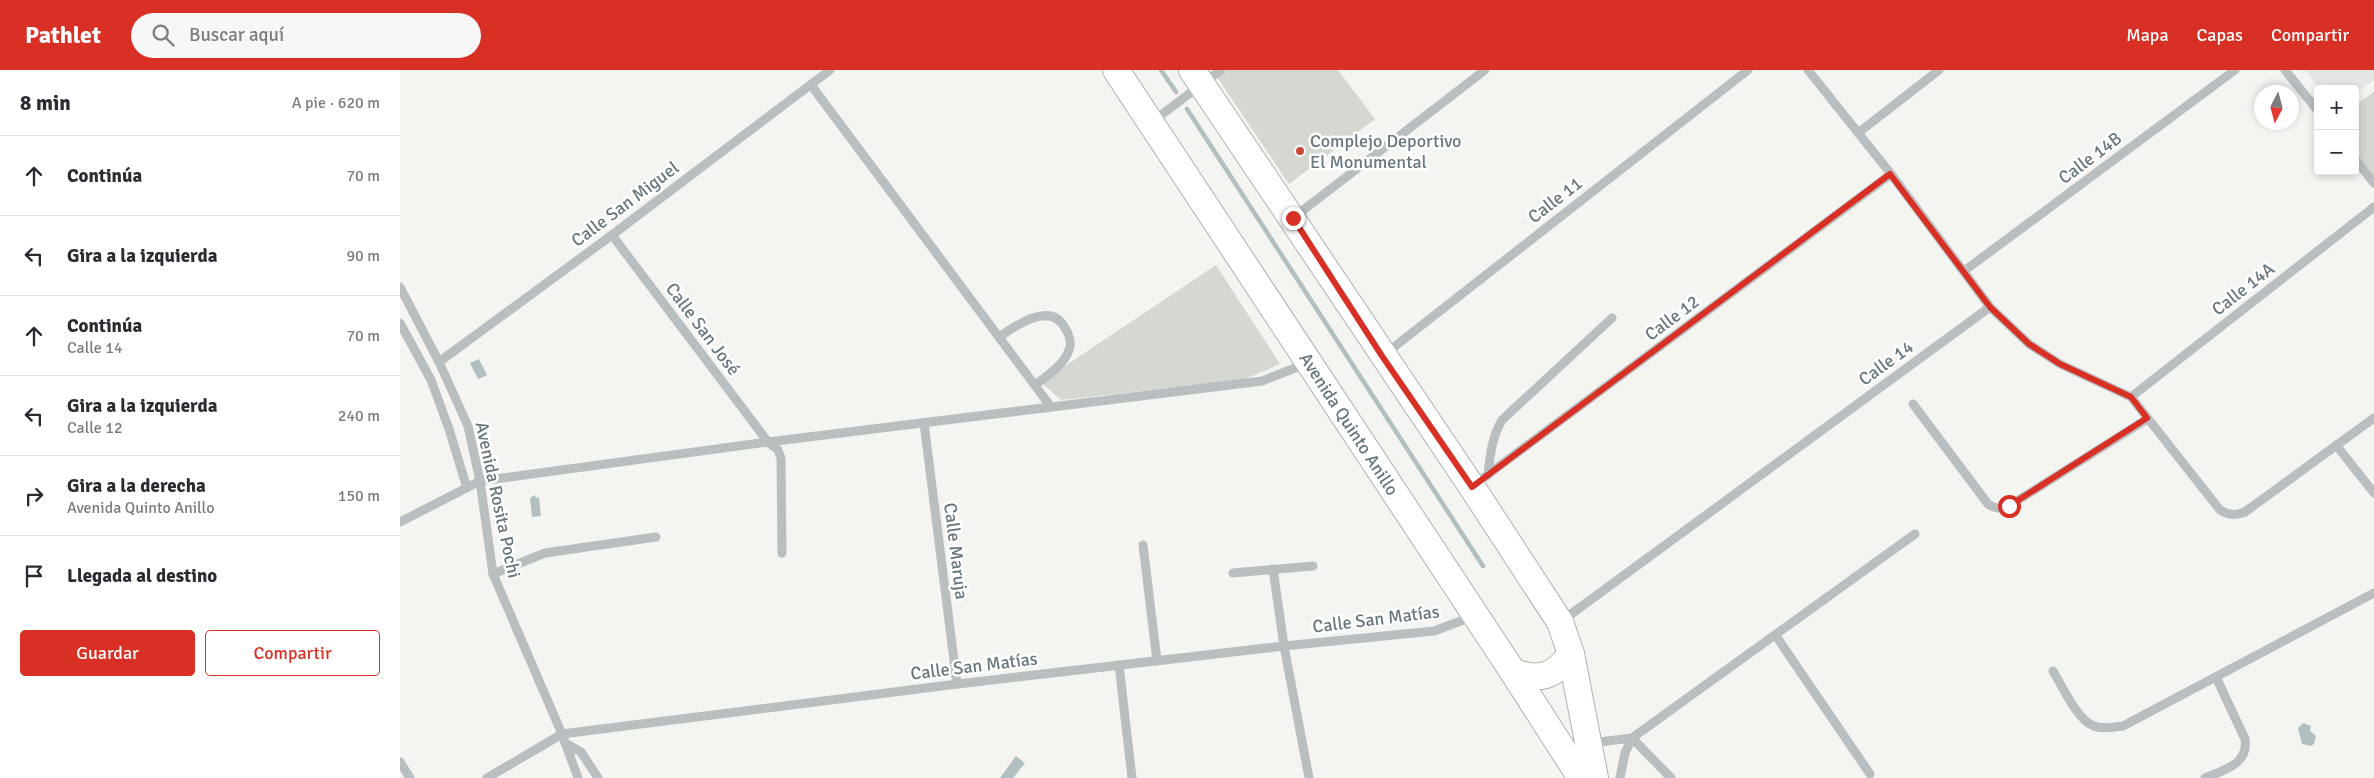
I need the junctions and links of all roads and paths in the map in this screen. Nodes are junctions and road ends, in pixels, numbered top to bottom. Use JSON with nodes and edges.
{"nodes":[{"id":1,"x":830,"y":70,"type":"edge"},
{"id":2,"x":1116,"y":70,"type":"edge"},
{"id":3,"x":1485,"y":70,"type":"edge"},
{"id":4,"x":1748,"y":70,"type":"edge"},
{"id":5,"x":1808,"y":70,"type":"edge"},
{"id":6,"x":1939,"y":70,"type":"edge"},
{"id":7,"x":2235,"y":70,"type":"edge"},
{"id":8,"x":2286,"y":70,"type":"edge"},
{"id":9,"x":1205,"y":75,"type":"edge"},
{"id":10,"x":812,"y":85,"type":"junction"},
{"id":11,"x":2314,"y":106,"type":"edge"},
{"id":12,"x":1151,"y":122,"type":"junction"},
{"id":13,"x":1858,"y":133,"type":"junction"},
{"id":14,"x":2359,"y":164,"type":"edge"},
{"id":15,"x":1890,"y":174,"type":"junction"},
{"id":16,"x":2374,"y":183,"type":"edge"},
{"id":17,"x":2374,"y":207,"type":"edge"},
{"id":18,"x":1293,"y":218,"type":"junction"},
{"id":19,"x":612,"y":235,"type":"junction"},
{"id":20,"x":1964,"y":271,"type":"junction"},
{"id":21,"x":400,"y":287,"type":"edge"},
{"id":22,"x":1990,"y":307,"type":"junction"},
{"id":23,"x":1612,"y":318,"type":"dead end"},
{"id":24,"x":400,"y":323,"type":"edge"},
{"id":25,"x":999,"y":337,"type":"junction"},
{"id":26,"x":1382,"y":356,"type":"junction"},
{"id":27,"x":439,"y":362,"type":"junction"},
{"id":28,"x":1308,"y":363,"type":"junction"},
{"id":29,"x":1035,"y":386,"type":"junction"},
{"id":30,"x":2131,"y":397,"type":"junction"},
{"id":31,"x":1914,"y":404,"type":"dead end"},
{"id":32,"x":1051,"y":407,"type":"junction"},
{"id":33,"x":2147,"y":418,"type":"junction"},
{"id":34,"x":2374,"y":418,"type":"edge"},
{"id":35,"x":924,"y":423,"type":"junction"},
{"id":36,"x":768,"y":442,"type":"junction"},
{"id":37,"x":2336,"y":445,"type":"junction"},
{"id":38,"x":480,"y":481,"type":"junction"},
{"id":39,"x":1480,"y":481,"type":"junction"},
{"id":40,"x":467,"y":488,"type":"junction"},
{"id":41,"x":2374,"y":493,"type":"edge"},
{"id":42,"x":400,"y":522,"type":"edge"},
{"id":43,"x":1915,"y":534,"type":"dead end"},
{"id":44,"x":656,"y":538,"type":"dead end"},
{"id":45,"x":1143,"y":545,"type":"dead end"},
{"id":46,"x":782,"y":553,"type":"dead end"},
{"id":47,"x":1313,"y":566,"type":"dead end"},
{"id":48,"x":1273,"y":569,"type":"junction"},
{"id":49,"x":1233,"y":573,"type":"dead end"},
{"id":50,"x":493,"y":574,"type":"junction"},
{"id":51,"x":2374,"y":593,"type":"edge"},
{"id":52,"x":1475,"y":615,"type":"junction"},
{"id":53,"x":1560,"y":622,"type":"junction"},
{"id":54,"x":1776,"y":636,"type":"junction"},
{"id":55,"x":1284,"y":646,"type":"junction"},
{"id":56,"x":1571,"y":654,"type":"junction"},
{"id":57,"x":1157,"y":661,"type":"junction"},
{"id":58,"x":1119,"y":665,"type":"junction"},
{"id":59,"x":2053,"y":671,"type":"dead end"},
{"id":60,"x":1513,"y":672,"type":"junction"},
{"id":61,"x":2216,"y":677,"type":"junction"},
{"id":62,"x":956,"y":684,"type":"junction"},
{"id":63,"x":564,"y":738,"type":"junction"},
{"id":64,"x":1632,"y":738,"type":"junction"},
{"id":65,"x":1589,"y":743,"type":"junction"},
{"id":66,"x":400,"y":762,"type":"edge"},
{"id":67,"x":1870,"y":774,"type":"dead end"},
{"id":68,"x":410,"y":778,"type":"edge"},
{"id":69,"x":487,"y":778,"type":"edge"},
{"id":70,"x":578,"y":778,"type":"edge"},
{"id":71,"x":598,"y":778,"type":"edge"},
{"id":72,"x":1132,"y":778,"type":"edge"},
{"id":73,"x":1309,"y":778,"type":"edge"},
{"id":74,"x":1580,"y":778,"type":"edge"},
{"id":75,"x":1595,"y":778,"type":"edge"},
{"id":76,"x":1620,"y":778,"type":"edge"},
{"id":77,"x":1671,"y":778,"type":"edge"},
{"id":78,"x":2205,"y":778,"type":"edge"}],
"edges":[{"from":1,"to":10,"type":"street","name":"Calle San Miguel"},
{"from":2,"to":12,"type":"main road","name":"Avenida Quinto Anillo"},
{"from":3,"to":18,"type":"street"},
{"from":4,"to":26,"type":"street","name":"Calle 11"},
{"from":5,"to":13,"type":"street"},
{"from":6,"to":13,"type":"street"},
{"from":7,"to":20,"type":"street","name":"Calle 14B"},
{"from":8,"to":11,"type":"street"},
{"from":9,"to":12,"type":"street"},
{"from":9,"to":18,"type":"main road"},
{"from":10,"to":19,"type":"street","name":"Calle San Miguel"},
{"from":10,"to":25,"type":"street"},
{"from":12,"to":28,"type":"main road","name":"Avenida Quinto Anillo"},
{"from":13,"to":15,"type":"street"},
{"from":14,"to":16,"type":"street"},
{"from":15,"to":20,"type":"street"},
{"from":15,"to":39,"type":"street","name":"Calle 12"},
{"from":17,"to":30,"type":"street","name":"Calle 14A"},
{"from":18,"to":26,"type":"main road"},
{"from":19,"to":27,"type":"street","name":"Calle San Miguel"},
{"from":19,"to":36,"type":"street","name":"Calle San José"},
{"from":20,"to":22,"type":"street"},
{"from":21,"to":27,"type":"street","name":"Avenida Rosita Pochi"},
{"from":22,"to":30,"type":"street"},
{"from":22,"to":53,"type":"street","name":"Calle 14"},
{"from":23,"to":39,"type":"street"},
{"from":24,"to":40,"type":"street"},
{"from":25,"to":29,"type":"street"},
{"from":25,"to":29,"type":"street"},
{"from":26,"to":39,"type":"main road"},
{"from":27,"to":38,"type":"street","name":"Avenida Rosita Pochi"},
{"from":28,"to":32,"type":"street"},
{"from":28,"to":52,"type":"main road","name":"Avenida Quinto Anillo"},
{"from":29,"to":32,"type":"street"},
{"from":30,"to":33,"type":"street"},
{"from":31,"to":33,"type":"street"},
{"from":32,"to":35,"type":"street"},
{"from":33,"to":37,"type":"street"},
{"from":34,"to":37,"type":"street"},
{"from":35,"to":36,"type":"street"},
{"from":35,"to":62,"type":"street","name":"Calle Maruja"},
{"from":36,"to":38,"type":"street"},
{"from":36,"to":46,"type":"street","name":"Calle San José"},
{"from":37,"to":41,"type":"street"},
{"from":38,"to":40,"type":"street"},
{"from":38,"to":50,"type":"street","name":"Avenida Rosita Pochi"},
{"from":39,"to":53,"type":"main road"},
{"from":40,"to":42,"type":"street"},
{"from":43,"to":54,"type":"street"},
{"from":44,"to":50,"type":"street"},
{"from":45,"to":57,"type":"street"},
{"from":47,"to":48,"type":"street"},
{"from":48,"to":49,"type":"street"},
{"from":48,"to":55,"type":"street"},
{"from":50,"to":63,"type":"street","name":"Avenida Rosita Pochi"},
{"from":51,"to":61,"type":"street"},
{"from":52,"to":55,"type":"street","name":"Calle San Matías"},
{"from":52,"to":60,"type":"main road","name":"Avenida Quinto Anillo"},
{"from":53,"to":56,"type":"main road"},
{"from":54,"to":64,"type":"street"},
{"from":54,"to":67,"type":"street"},
{"from":55,"to":57,"type":"street","name":"Calle San Matías"},
{"from":55,"to":73,"type":"street"},
{"from":56,"to":60,"type":"main road"},
{"from":56,"to":65,"type":"main road"},
{"from":57,"to":58,"type":"street","name":"Calle San Matías"},
{"from":58,"to":62,"type":"street","name":"Calle San Matías"},
{"from":58,"to":72,"type":"street"},
{"from":59,"to":61,"type":"street"},
{"from":60,"to":74,"type":"main road","name":"Avenida Quinto Anillo"},
{"from":61,"to":78,"type":"street"},
{"from":62,"to":63,"type":"street","name":"Calle San Matías"},
{"from":63,"to":69,"type":"street","name":"Calle San Matías"},
{"from":63,"to":70,"type":"street","name":"Avenida Rosita Pochi"},
{"from":63,"to":71,"type":"street"},
{"from":64,"to":65,"type":"street"},
{"from":64,"to":76,"type":"street"},
{"from":64,"to":77,"type":"street"},
{"from":65,"to":75,"type":"main road"},
{"from":66,"to":68,"type":"street"}]}
